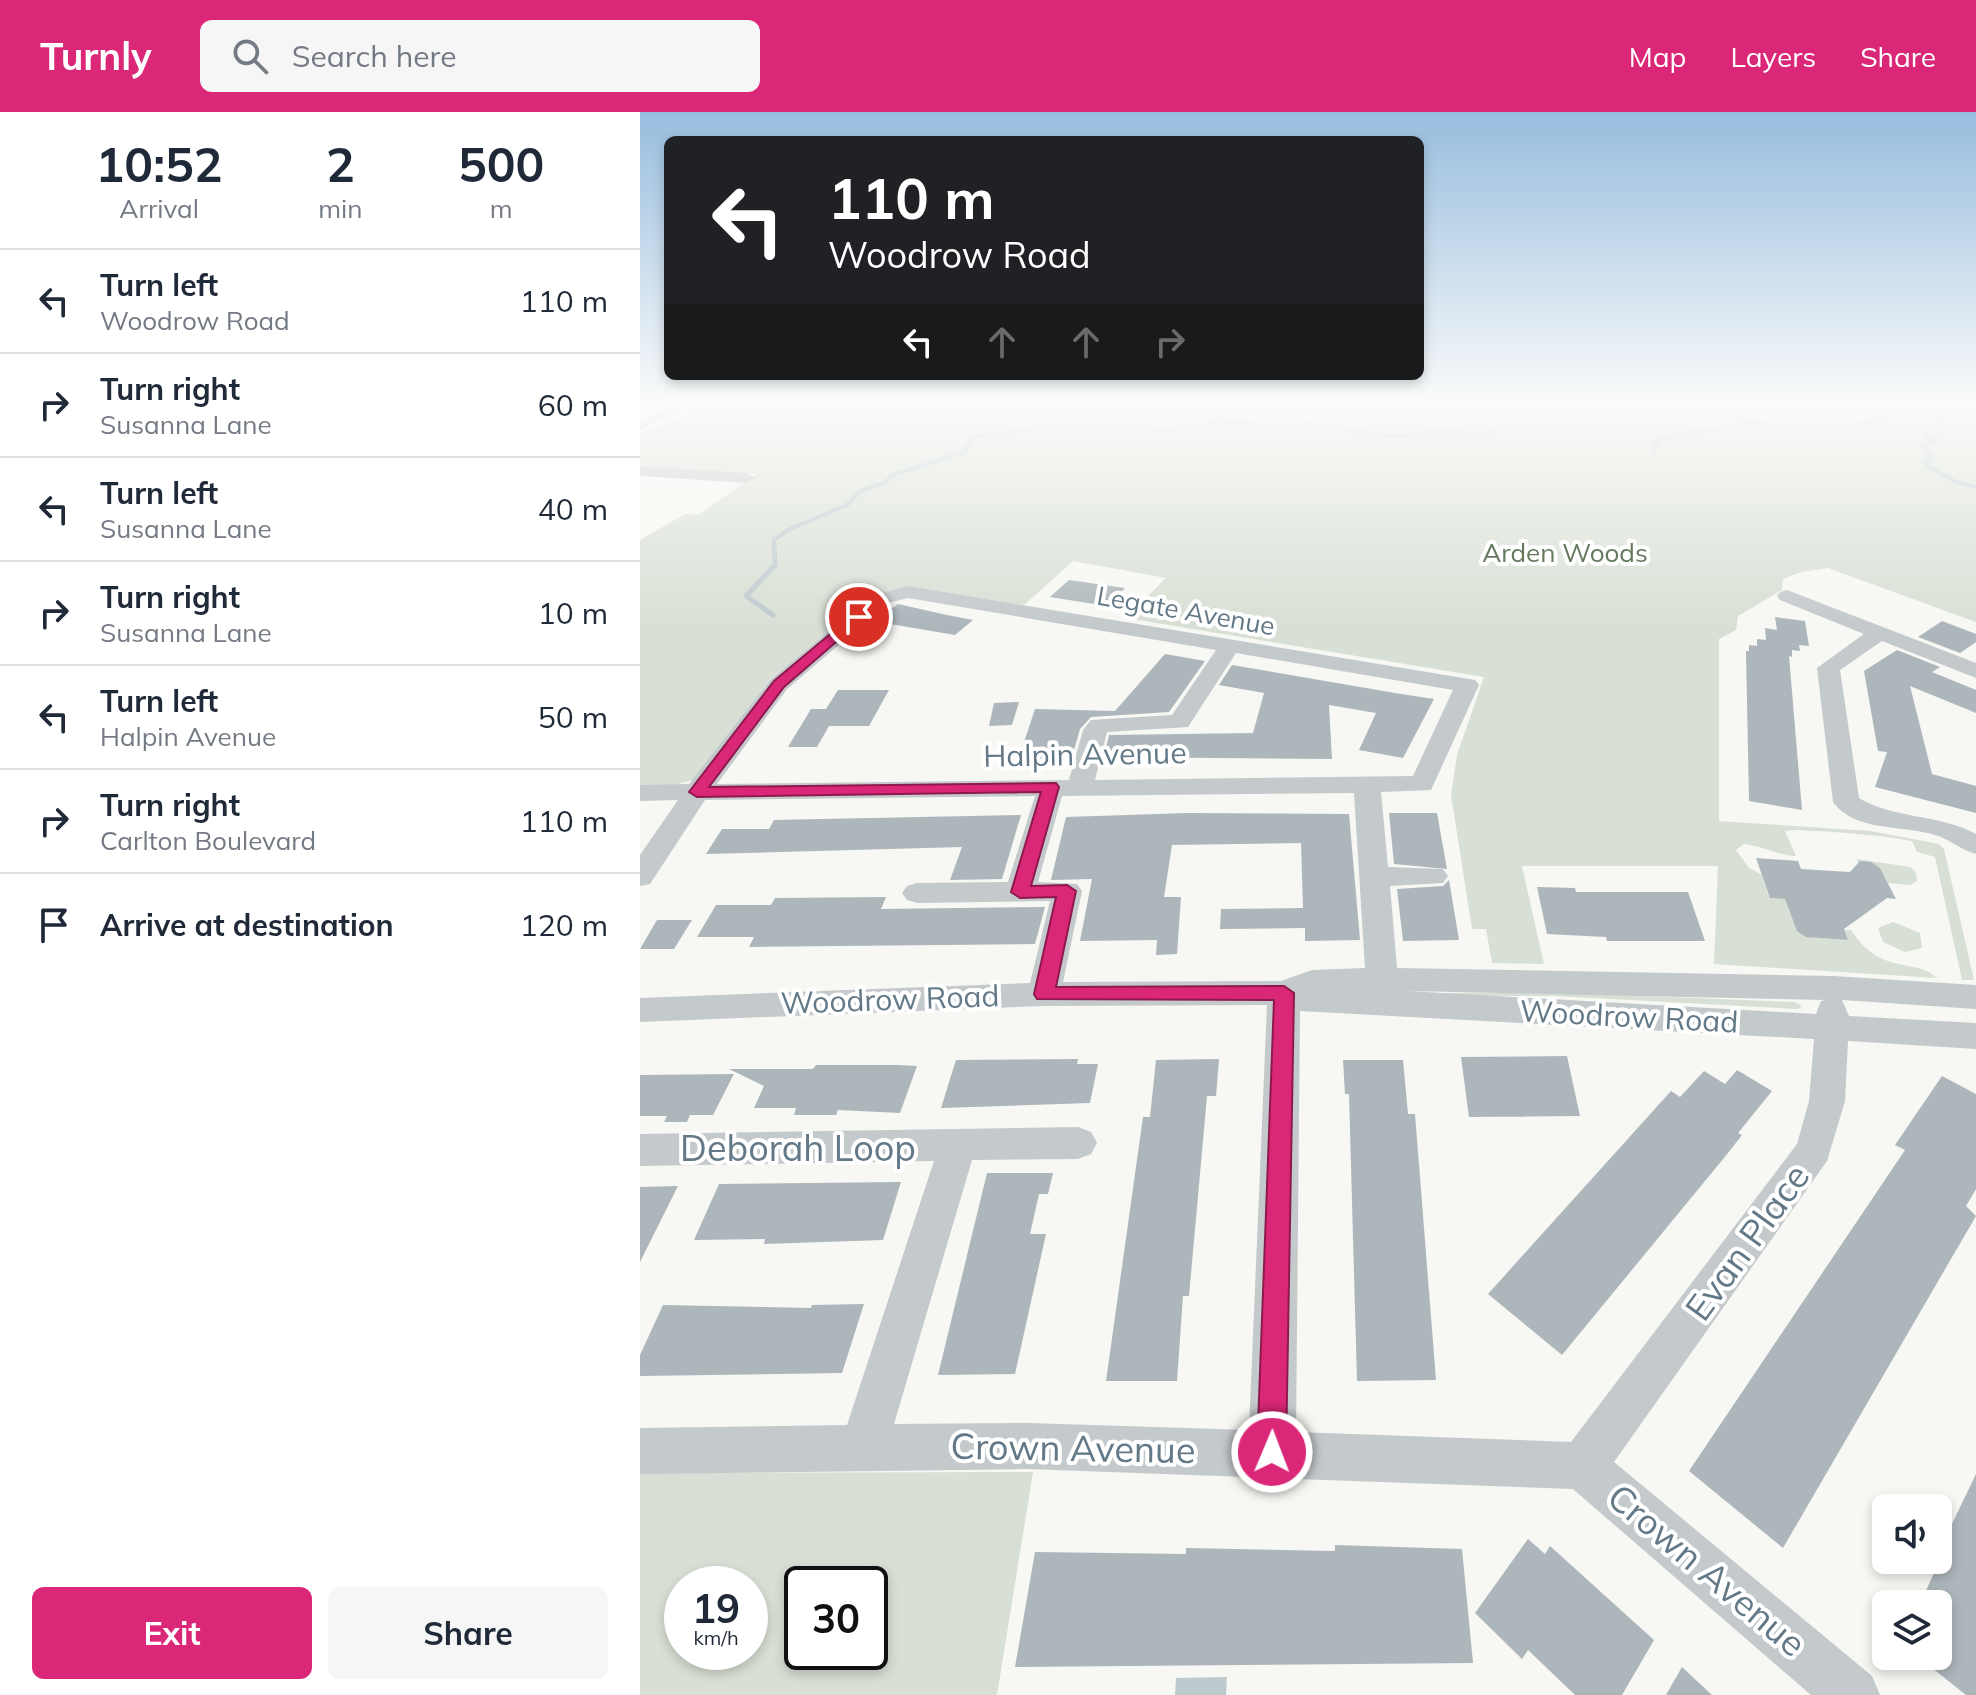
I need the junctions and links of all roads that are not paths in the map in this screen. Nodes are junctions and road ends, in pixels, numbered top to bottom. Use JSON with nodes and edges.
{"nodes":[{"id":1,"x":730,"y":477,"type":"edge"},
{"id":2,"x":747,"y":478,"type":"dead end"},
{"id":3,"x":1787,"y":596,"type":"dead end"},
{"id":4,"x":1880,"y":633,"type":"junction"},
{"id":5,"x":1229,"y":647,"type":"junction"},
{"id":6,"x":1976,"y":671,"type":"edge"},
{"id":7,"x":1467,"y":685,"type":"joint"},
{"id":8,"x":1367,"y":785,"type":"junction"},
{"id":9,"x":1080,"y":786,"type":"junction"},
{"id":10,"x":1051,"y":787,"type":"junction"},
{"id":11,"x":697,"y":792,"type":"junction"},
{"id":12,"x":640,"y":793,"type":"edge"},
{"id":13,"x":1976,"y":845,"type":"edge"},
{"id":14,"x":1433,"y":876,"type":"dead end"},
{"id":15,"x":640,"y":877,"type":"edge"},
{"id":16,"x":1376,"y":877,"type":"junction"},
{"id":17,"x":1020,"y":892,"type":"junction"},
{"id":18,"x":917,"y":893,"type":"dead end"},
{"id":19,"x":1382,"y":979,"type":"junction"},
{"id":20,"x":1833,"y":988,"type":"junction"},
{"id":21,"x":1284,"y":993,"type":"junction"},
{"id":22,"x":1044,"y":994,"type":"junction"},
{"id":23,"x":1976,"y":997,"type":"edge"},
{"id":24,"x":640,"y":1010,"type":"edge"},
{"id":25,"x":1833,"y":1029,"type":"junction"},
{"id":26,"x":1976,"y":1036,"type":"edge"},
{"id":27,"x":1078,"y":1143,"type":"dead end"},
{"id":28,"x":957,"y":1147,"type":"junction"},
{"id":29,"x":640,"y":1150,"type":"edge"},
{"id":30,"x":864,"y":1445,"type":"junction"},
{"id":31,"x":640,"y":1451,"type":"edge"},
{"id":32,"x":1272,"y":1452,"type":"junction"},
{"id":33,"x":1582,"y":1466,"type":"junction"},
{"id":34,"x":1853,"y":1695,"type":"edge"}],
"edges":[{"from":1,"to":2,"type":"street"},
{"from":3,"to":4,"type":"street"},
{"from":4,"to":6,"type":"street"},
{"from":4,"to":13,"type":"street"},
{"from":5,"to":7,"type":"street","name":"Legate Avenue"},
{"from":5,"to":9,"type":"street"},
{"from":5,"to":11,"type":"street","name":"Legate Avenue"},
{"from":7,"to":8,"type":"street","name":"Halpin Avenue"},
{"from":8,"to":9,"type":"street","name":"Halpin Avenue"},
{"from":8,"to":16,"type":"street"},
{"from":9,"to":10,"type":"street","name":"Halpin Avenue"},
{"from":10,"to":11,"type":"street","name":"Halpin Avenue"},
{"from":10,"to":17,"type":"street"},
{"from":11,"to":12,"type":"street","name":"Halpin Avenue"},
{"from":11,"to":15,"type":"street"},
{"from":14,"to":16,"type":"street"},
{"from":16,"to":19,"type":"street"},
{"from":17,"to":18,"type":"street"},
{"from":17,"to":22,"type":"street"},
{"from":19,"to":20,"type":"street","name":"Woodrow Road"},
{"from":19,"to":21,"type":"street","name":"Woodrow Road"},
{"from":20,"to":23,"type":"street","name":"Woodrow Road"},
{"from":20,"to":25,"type":"street","name":"Evan Place"},
{"from":21,"to":22,"type":"street","name":"Woodrow Road"},
{"from":21,"to":25,"type":"street","name":"Woodrow Road"},
{"from":21,"to":32,"type":"street"},
{"from":22,"to":24,"type":"street","name":"Woodrow Road"},
{"from":25,"to":26,"type":"street","name":"Woodrow Road"},
{"from":25,"to":33,"type":"street","name":"Evan Place"},
{"from":27,"to":28,"type":"street","name":"Deborah Loop"},
{"from":28,"to":29,"type":"street","name":"Deborah Loop"},
{"from":28,"to":30,"type":"street","name":"Deborah Loop"},
{"from":30,"to":31,"type":"street","name":"Crown Avenue"},
{"from":30,"to":32,"type":"street","name":"Crown Avenue"},
{"from":32,"to":33,"type":"street","name":"Crown Avenue"},
{"from":33,"to":34,"type":"street","name":"Crown Avenue"}]}
